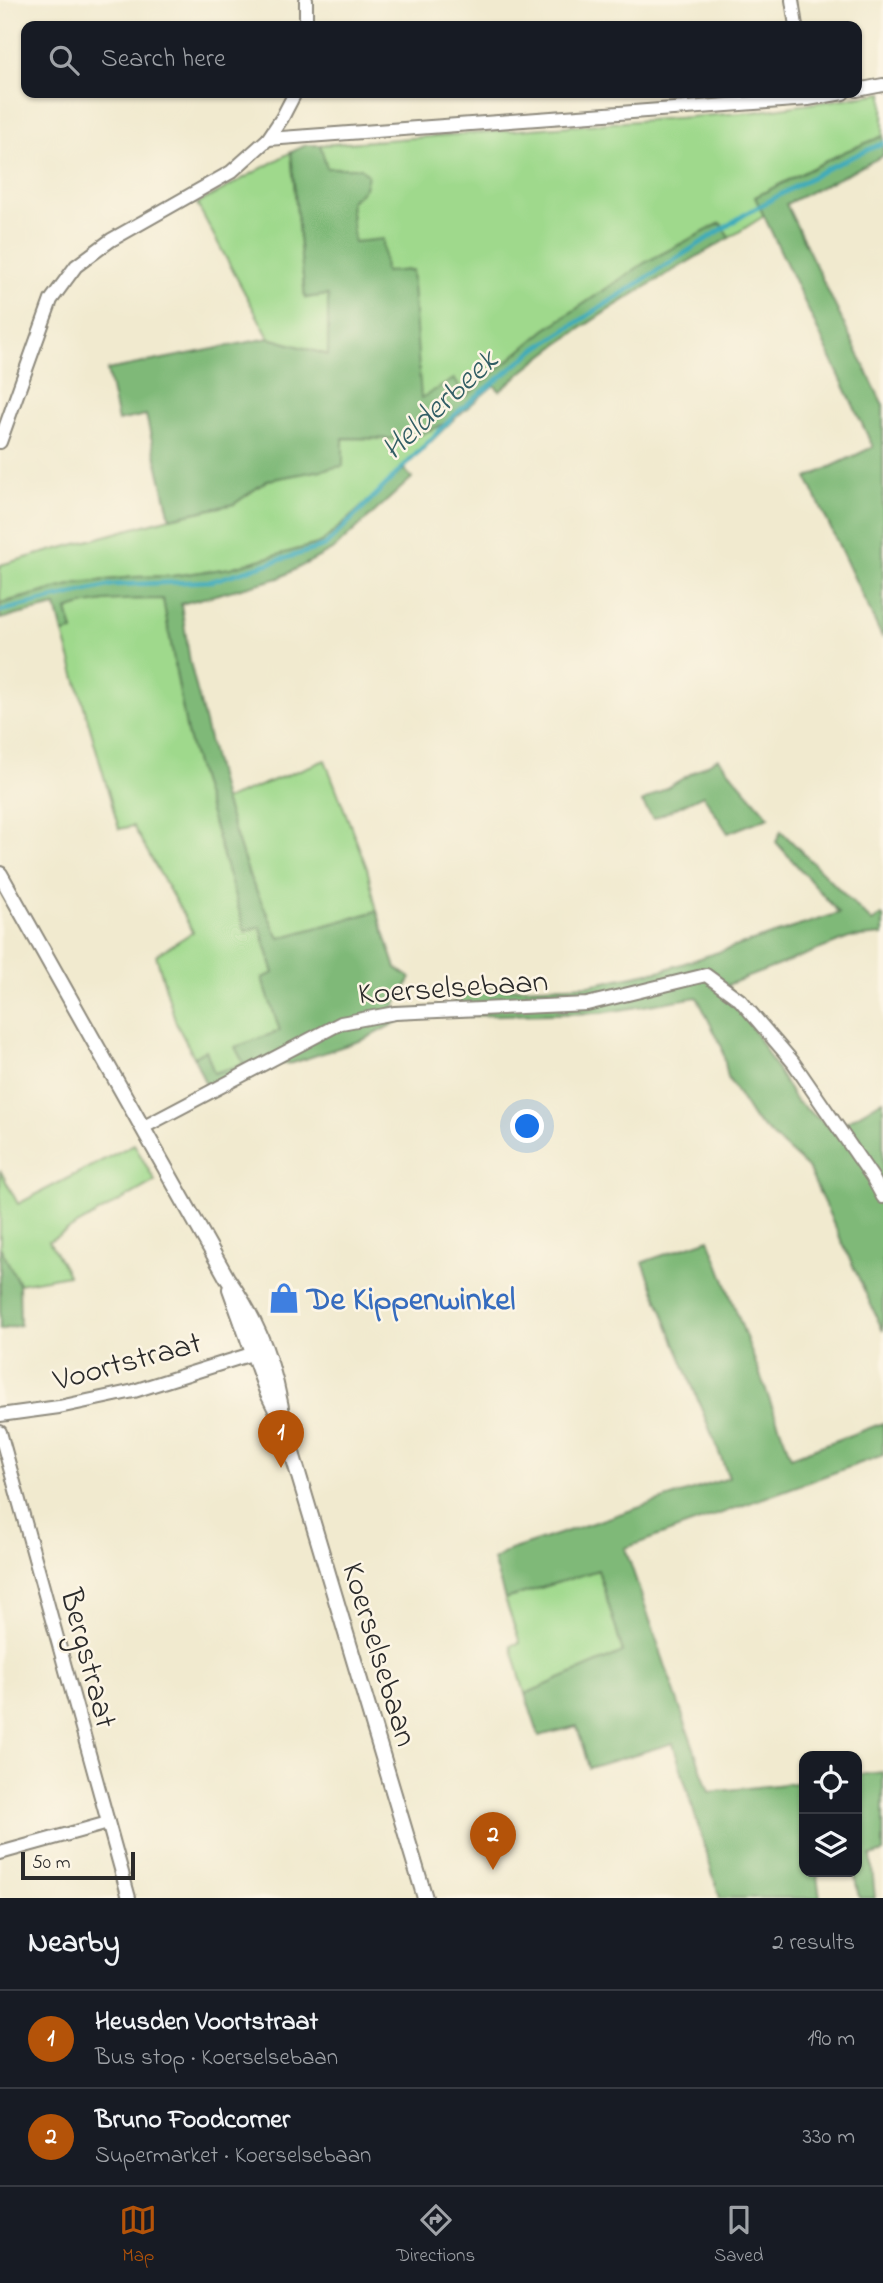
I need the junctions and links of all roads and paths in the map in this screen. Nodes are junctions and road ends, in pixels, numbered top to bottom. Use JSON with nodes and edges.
{"nodes":[{"id":1,"x":306,"y":0,"type":"edge"},
{"id":2,"x":792,"y":0,"type":"edge"},
{"id":3,"x":306,"y":21,"type":"edge"},
{"id":4,"x":795,"y":21,"type":"edge"},
{"id":5,"x":883,"y":85,"type":"edge"},
{"id":6,"x":862,"y":89,"type":"edge"},
{"id":7,"x":292,"y":98,"type":"edge"},
{"id":8,"x":783,"y":98,"type":"edge"},
{"id":9,"x":268,"y":139,"type":"junction"},
{"id":10,"x":0,"y":442,"type":"edge"},
{"id":11,"x":0,"y":874,"type":"edge"},
{"id":12,"x":142,"y":1128,"type":"junction"},
{"id":13,"x":883,"y":1197,"type":"edge"},
{"id":14,"x":260,"y":1351,"type":"junction"},
{"id":15,"x":0,"y":1415,"type":"edge"},
{"id":16,"x":0,"y":1432,"type":"edge"},
{"id":17,"x":108,"y":1823,"type":"junction"},
{"id":18,"x":0,"y":1853,"type":"edge"},
{"id":19,"x":129,"y":1898,"type":"edge"},
{"id":20,"x":425,"y":1898,"type":"edge"}],
"edges":[{"from":1,"to":3,"type":"street"},
{"from":2,"to":4,"type":"street"},
{"from":5,"to":6,"type":"street"},
{"from":7,"to":9,"type":"street"},
{"from":8,"to":9,"type":"street"},
{"from":9,"to":10,"type":"street"},
{"from":11,"to":12,"type":"street","name":"Koerselsebaan"},
{"from":12,"to":13,"type":"street","name":"Koerselsebaan"},
{"from":12,"to":14,"type":"street","name":"Koerselsebaan"},
{"from":14,"to":15,"type":"street","name":"Voortstraat"},
{"from":14,"to":20,"type":"street","name":"Koerselsebaan"},
{"from":16,"to":17,"type":"street","name":"Bergstraat"},
{"from":17,"to":18,"type":"street"},
{"from":17,"to":19,"type":"street","name":"Bergstraat"}]}
